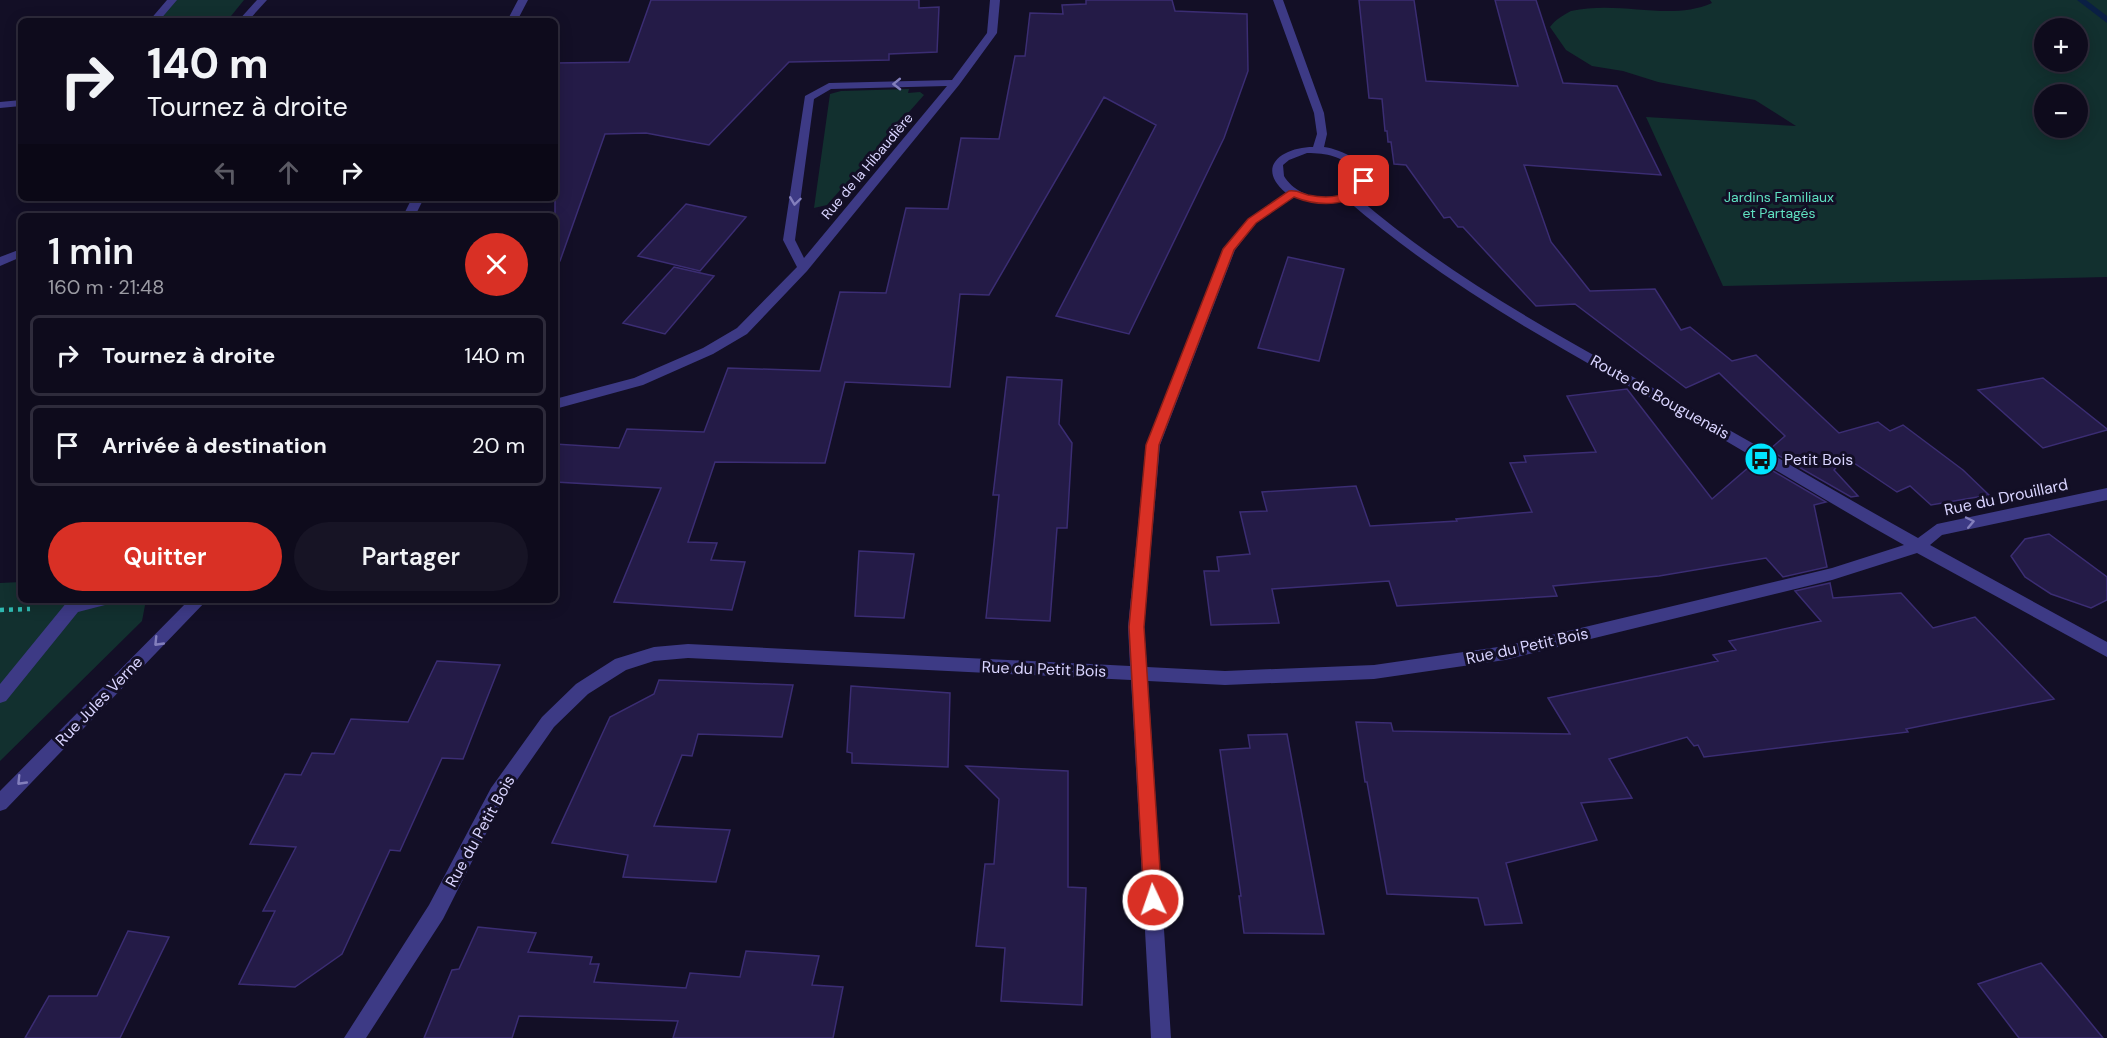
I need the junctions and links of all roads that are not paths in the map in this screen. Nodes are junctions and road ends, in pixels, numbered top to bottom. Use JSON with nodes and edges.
{"nodes":[{"id":1,"x":172,"y":0,"type":"edge"},
{"id":2,"x":262,"y":0,"type":"edge"},
{"id":3,"x":523,"y":0,"type":"edge"},
{"id":4,"x":995,"y":0,"type":"edge"},
{"id":5,"x":1278,"y":0,"type":"edge"},
{"id":6,"x":157,"y":18,"type":"edge"},
{"id":7,"x":246,"y":18,"type":"edge"},
{"id":8,"x":514,"y":18,"type":"edge"},
{"id":9,"x":955,"y":83,"type":"junction"},
{"id":10,"x":18,"y":103,"type":"edge"},
{"id":11,"x":0,"y":105,"type":"edge"},
{"id":12,"x":1318,"y":150,"type":"junction"},
{"id":13,"x":1293,"y":193,"type":"junction"},
{"id":14,"x":1350,"y":197,"type":"junction"},
{"id":15,"x":18,"y":253,"type":"edge"},
{"id":16,"x":0,"y":262,"type":"edge"},
{"id":17,"x":802,"y":268,"type":"junction"},
{"id":18,"x":558,"y":403,"type":"edge"},
{"id":19,"x":2107,"y":494,"type":"edge"},
{"id":20,"x":1919,"y":546,"type":"junction"},
{"id":21,"x":88,"y":603,"type":"edge"},
{"id":22,"x":196,"y":603,"type":"edge"},
{"id":23,"x":2107,"y":650,"type":"edge"},
{"id":24,"x":1140,"y":673,"type":"junction"},
{"id":25,"x":0,"y":696,"type":"edge"},
{"id":26,"x":0,"y":803,"type":"edge"},
{"id":27,"x":354,"y":1038,"type":"edge"},
{"id":28,"x":1161,"y":1038,"type":"edge"}],
"edges":[{"from":1,"to":6,"type":"street"},
{"from":2,"to":7,"type":"street"},
{"from":3,"to":8,"type":"street"},
{"from":4,"to":9,"type":"street","name":"Rue de la Hibaudière"},
{"from":5,"to":12,"type":"street"},
{"from":9,"to":17,"type":"street","name":"Rue de la Hibaudière"},
{"from":9,"to":17,"type":"street","name":"Rue de la Hibaudière","one_way":true},
{"from":10,"to":11,"type":"street"},
{"from":12,"to":13,"type":"street"},
{"from":12,"to":14,"type":"street"},
{"from":13,"to":14,"type":"street"},
{"from":13,"to":24,"type":"street"},
{"from":14,"to":20,"type":"street","name":"Route de Bouguenais"},
{"from":15,"to":16,"type":"street"},
{"from":17,"to":18,"type":"street","name":"Rue de la Hibaudière"},
{"from":20,"to":19,"type":"street","name":"Rue du Drouillard","one_way":true},
{"from":20,"to":23,"type":"street","name":"Route de Bouguenais"},
{"from":20,"to":24,"type":"street","name":"Rue du Petit Bois"},
{"from":21,"to":25,"type":"street"},
{"from":22,"to":26,"type":"street","name":"Rue Jules Verne","one_way":true},
{"from":24,"to":27,"type":"street","name":"Rue du Petit Bois"},
{"from":24,"to":28,"type":"street"}]}
